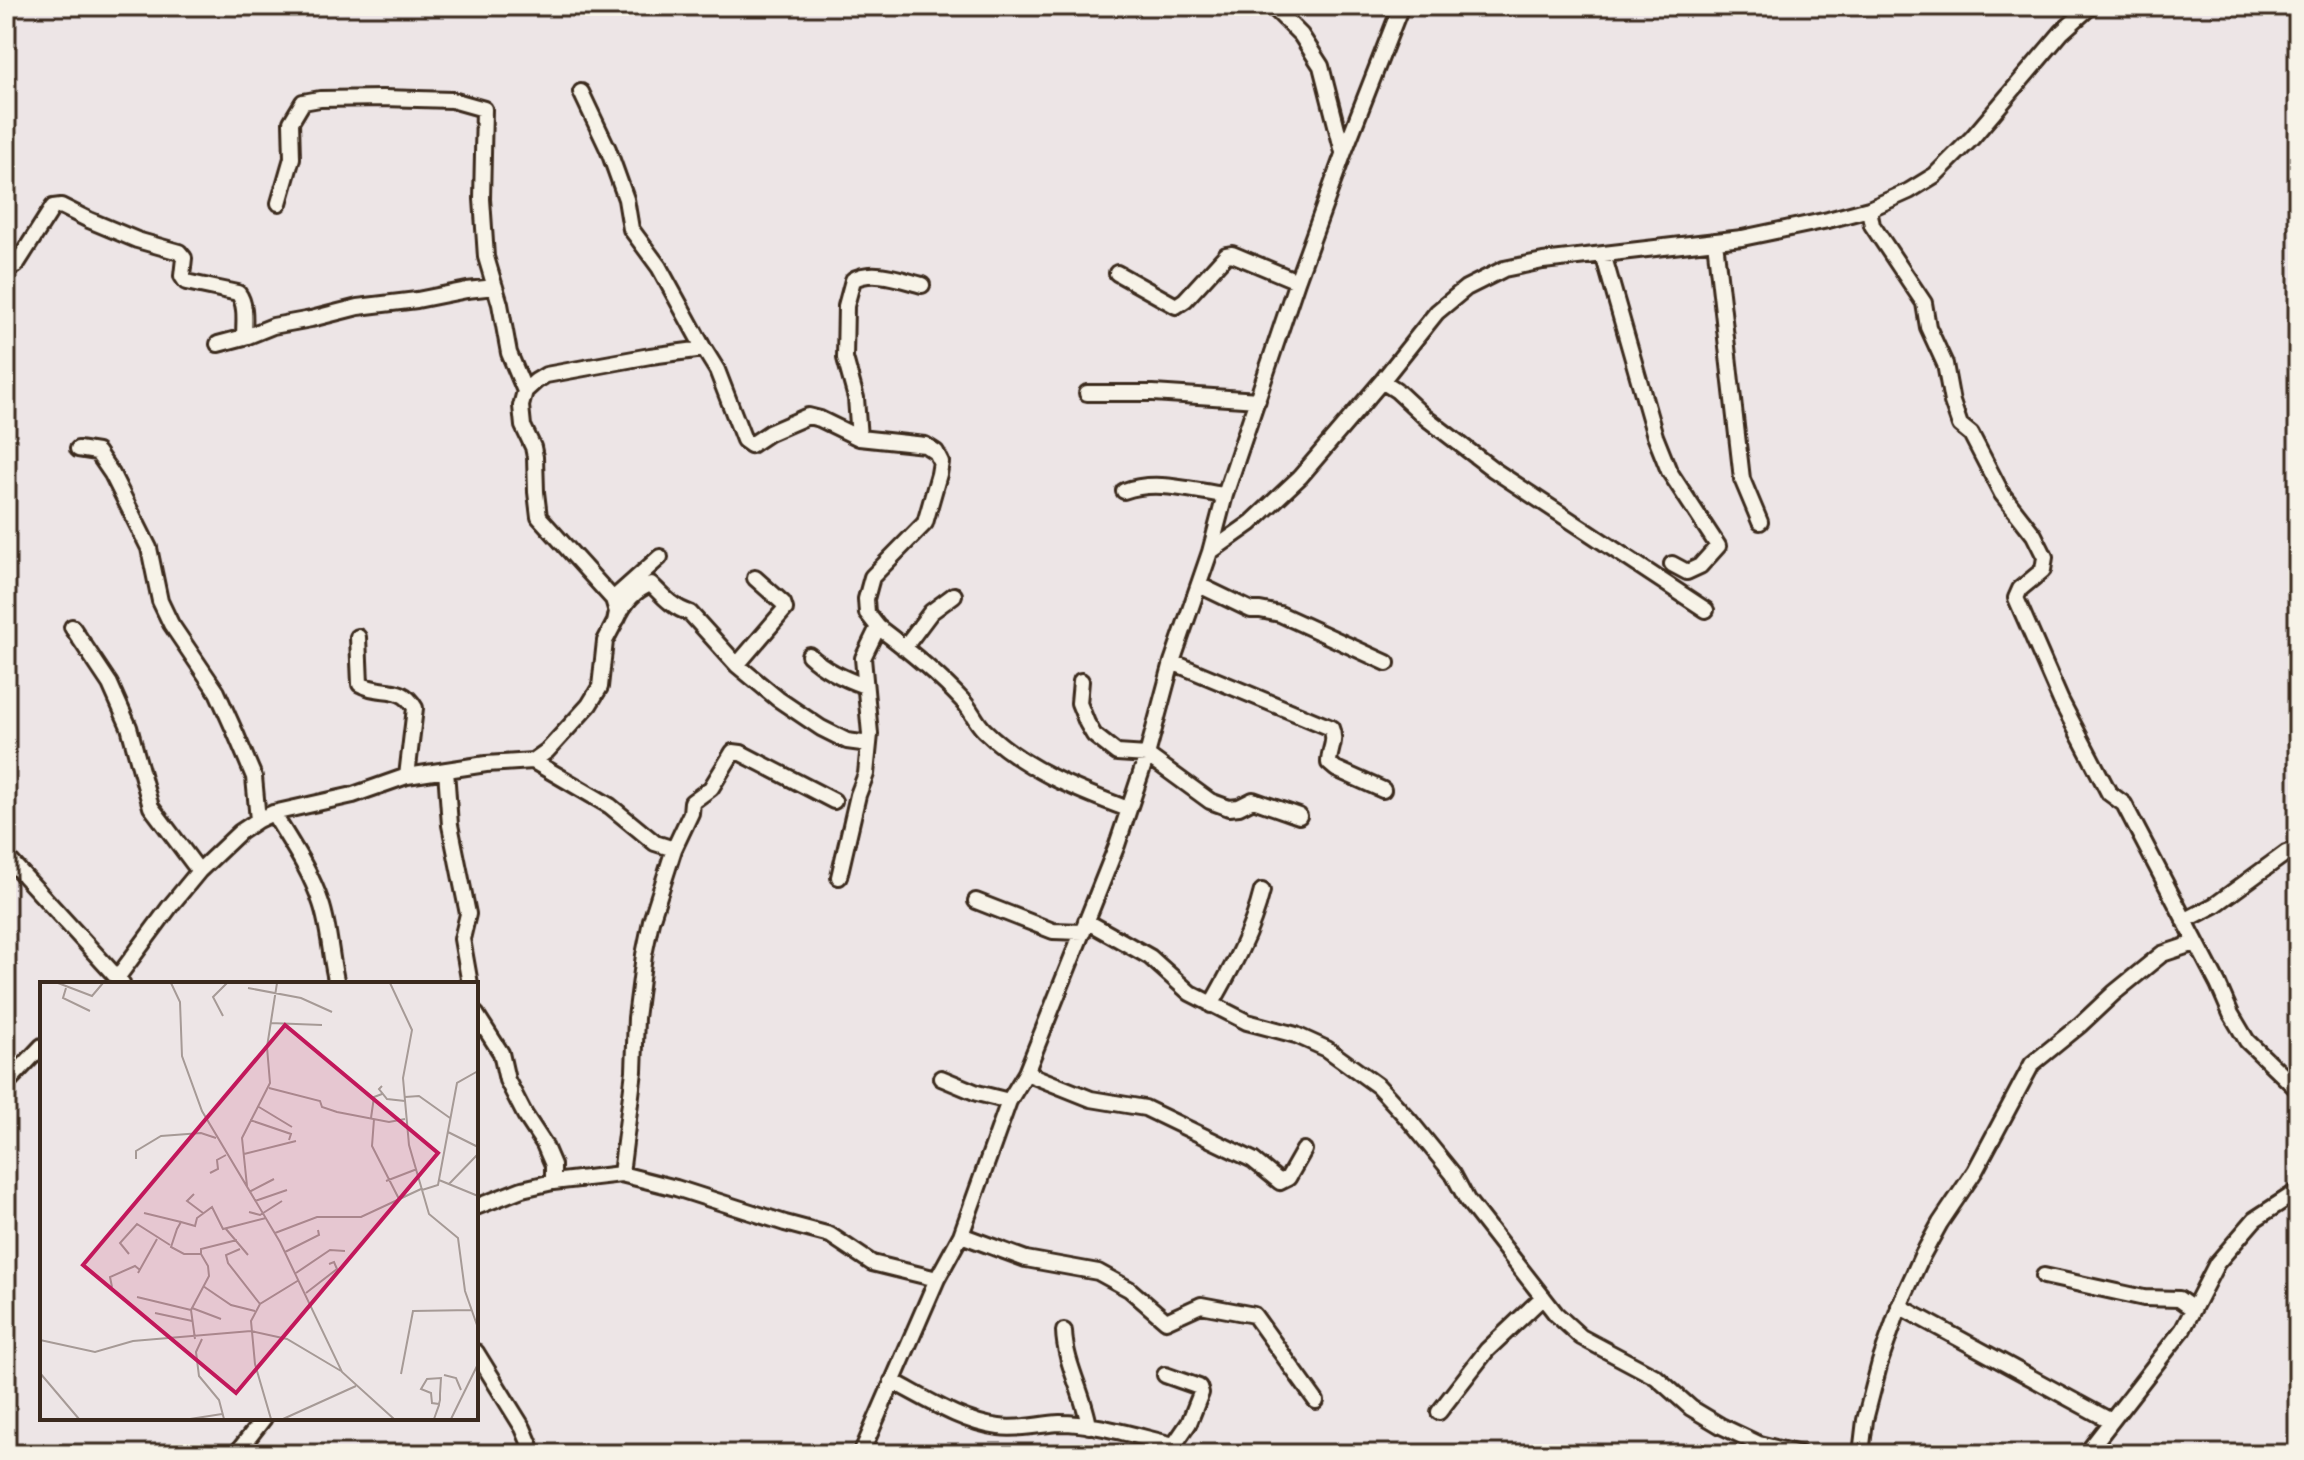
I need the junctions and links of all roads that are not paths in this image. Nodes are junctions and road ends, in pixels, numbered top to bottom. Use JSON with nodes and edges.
{"nodes":[{"id":1,"x":1272,"y":6,"type":"edge"},
{"id":2,"x":1401,"y":6,"type":"edge"},
{"id":3,"x":2091,"y":6,"type":"edge"},
{"id":4,"x":581,"y":92,"type":"dead end"},
{"id":5,"x":1344,"y":152,"type":"junction"},
{"id":6,"x":279,"y":203,"type":"dead end"},
{"id":7,"x":1869,"y":209,"type":"junction"},
{"id":8,"x":1715,"y":241,"type":"junction"},
{"id":9,"x":1603,"y":254,"type":"junction"},
{"id":10,"x":16,"y":265,"type":"dead end"},
{"id":11,"x":1117,"y":273,"type":"dead end"},
{"id":12,"x":1297,"y":281,"type":"junction"},
{"id":13,"x":922,"y":285,"type":"dead end"},
{"id":14,"x":495,"y":287,"type":"junction"},
{"id":15,"x":244,"y":337,"type":"junction"},
{"id":16,"x":218,"y":344,"type":"dead end"},
{"id":17,"x":704,"y":349,"type":"junction"},
{"id":18,"x":1382,"y":381,"type":"junction"},
{"id":19,"x":525,"y":391,"type":"junction"},
{"id":20,"x":1087,"y":393,"type":"dead end"},
{"id":21,"x":1258,"y":400,"type":"junction"},
{"id":22,"x":859,"y":438,"type":"junction"},
{"id":23,"x":78,"y":449,"type":"dead end"},
{"id":24,"x":1124,"y":491,"type":"dead end"},
{"id":25,"x":1225,"y":495,"type":"junction"},
{"id":26,"x":1760,"y":522,"type":"dead end"},
{"id":27,"x":1210,"y":552,"type":"junction"},
{"id":28,"x":660,"y":557,"type":"dead end"},
{"id":29,"x":1672,"y":564,"type":"dead end"},
{"id":30,"x":755,"y":578,"type":"dead end"},
{"id":31,"x":1199,"y":585,"type":"junction"},
{"id":32,"x":954,"y":595,"type":"dead end"},
{"id":33,"x":613,"y":599,"type":"junction"},
{"id":34,"x":1706,"y":610,"type":"dead end"},
{"id":35,"x":615,"y":622,"type":"junction"},
{"id":36,"x":72,"y":627,"type":"dead end"},
{"id":37,"x":878,"y":627,"type":"junction"},
{"id":38,"x":358,"y":637,"type":"dead end"},
{"id":39,"x":904,"y":648,"type":"junction"},
{"id":40,"x":809,"y":655,"type":"dead end"},
{"id":41,"x":1172,"y":662,"type":"junction"},
{"id":42,"x":1387,"y":663,"type":"dead end"},
{"id":43,"x":737,"y":665,"type":"junction"},
{"id":44,"x":1081,"y":681,"type":"dead end"},
{"id":45,"x":865,"y":686,"type":"junction"},
{"id":46,"x":869,"y":744,"type":"junction"},
{"id":47,"x":1147,"y":755,"type":"junction"},
{"id":48,"x":533,"y":761,"type":"junction"},
{"id":49,"x":446,"y":770,"type":"junction"},
{"id":50,"x":407,"y":776,"type":"junction"},
{"id":51,"x":1383,"y":790,"type":"dead end"},
{"id":52,"x":834,"y":801,"type":"dead end"},
{"id":53,"x":1128,"y":809,"type":"junction"},
{"id":54,"x":273,"y":813,"type":"junction"},
{"id":55,"x":1299,"y":816,"type":"dead end"},
{"id":56,"x":258,"y":820,"type":"junction"},
{"id":57,"x":674,"y":849,"type":"junction"},
{"id":58,"x":2298,"y":849,"type":"edge"},
{"id":59,"x":6,"y":856,"type":"edge"},
{"id":60,"x":199,"y":871,"type":"junction"},
{"id":61,"x":839,"y":877,"type":"dead end"},
{"id":62,"x":1262,"y":891,"type":"dead end"},
{"id":63,"x":976,"y":901,"type":"dead end"},
{"id":64,"x":2184,"y":921,"type":"junction"},
{"id":65,"x":1085,"y":927,"type":"junction"},
{"id":66,"x":2195,"y":943,"type":"junction"},
{"id":67,"x":120,"y":981,"type":"edge"},
{"id":68,"x":337,"y":982,"type":"edge"},
{"id":69,"x":470,"y":982,"type":"edge"},
{"id":70,"x":1211,"y":1005,"type":"junction"},
{"id":71,"x":478,"y":1017,"type":"edge"},
{"id":72,"x":40,"y":1048,"type":"edge"},
{"id":73,"x":1026,"y":1073,"type":"junction"},
{"id":74,"x":941,"y":1078,"type":"dead end"},
{"id":75,"x":6,"y":1084,"type":"edge"},
{"id":76,"x":2298,"y":1090,"type":"edge"},
{"id":77,"x":1009,"y":1101,"type":"junction"},
{"id":78,"x":1304,"y":1150,"type":"dead end"},
{"id":79,"x":621,"y":1174,"type":"junction"},
{"id":80,"x":553,"y":1182,"type":"junction"},
{"id":81,"x":2298,"y":1191,"type":"edge"},
{"id":82,"x":478,"y":1206,"type":"edge"},
{"id":83,"x":961,"y":1235,"type":"junction"},
{"id":84,"x":2044,"y":1276,"type":"dead end"},
{"id":85,"x":937,"y":1279,"type":"junction"},
{"id":86,"x":1543,"y":1297,"type":"junction"},
{"id":87,"x":1899,"y":1306,"type":"junction"},
{"id":88,"x":2193,"y":1309,"type":"junction"},
{"id":89,"x":1064,"y":1331,"type":"dead end"},
{"id":90,"x":478,"y":1355,"type":"edge"},
{"id":91,"x":1165,"y":1375,"type":"dead end"},
{"id":92,"x":892,"y":1381,"type":"junction"},
{"id":93,"x":1316,"y":1401,"type":"dead end"},
{"id":94,"x":1439,"y":1412,"type":"dead end"},
{"id":95,"x":262,"y":1420,"type":"edge"},
{"id":96,"x":2111,"y":1421,"type":"junction"},
{"id":97,"x":1089,"y":1426,"type":"junction"},
{"id":98,"x":1174,"y":1450,"type":"edge"},
{"id":99,"x":236,"y":1454,"type":"edge"},
{"id":100,"x":534,"y":1454,"type":"edge"},
{"id":101,"x":861,"y":1454,"type":"edge"},
{"id":102,"x":1800,"y":1454,"type":"edge"},
{"id":103,"x":1861,"y":1454,"type":"edge"},
{"id":104,"x":2086,"y":1454,"type":"edge"}],
"edges":[{"from":1,"to":5,"type":"street"},
{"from":2,"to":5,"type":"street"},
{"from":3,"to":7,"type":"street"},
{"from":4,"to":17,"type":"street"},
{"from":5,"to":12,"type":"street"},
{"from":6,"to":14,"type":"street"},
{"from":7,"to":8,"type":"street"},
{"from":7,"to":64,"type":"street"},
{"from":8,"to":9,"type":"street"},
{"from":8,"to":26,"type":"street"},
{"from":9,"to":18,"type":"street"},
{"from":9,"to":29,"type":"street"},
{"from":10,"to":15,"type":"street"},
{"from":11,"to":12,"type":"street"},
{"from":12,"to":21,"type":"street"},
{"from":13,"to":22,"type":"street"},
{"from":14,"to":15,"type":"street"},
{"from":14,"to":19,"type":"street"},
{"from":15,"to":16,"type":"street"},
{"from":17,"to":19,"type":"street"},
{"from":17,"to":22,"type":"street"},
{"from":18,"to":27,"type":"street"},
{"from":18,"to":34,"type":"street"},
{"from":19,"to":33,"type":"street"},
{"from":20,"to":21,"type":"street"},
{"from":21,"to":25,"type":"street"},
{"from":22,"to":37,"type":"street"},
{"from":23,"to":56,"type":"street"},
{"from":24,"to":25,"type":"street"},
{"from":25,"to":27,"type":"street"},
{"from":27,"to":31,"type":"street"},
{"from":28,"to":33,"type":"street"},
{"from":30,"to":43,"type":"street"},
{"from":31,"to":41,"type":"street"},
{"from":31,"to":42,"type":"street"},
{"from":32,"to":39,"type":"street"},
{"from":33,"to":35,"type":"street"},
{"from":35,"to":43,"type":"street"},
{"from":35,"to":48,"type":"street"},
{"from":36,"to":60,"type":"street"},
{"from":37,"to":39,"type":"street"},
{"from":37,"to":45,"type":"street"},
{"from":38,"to":50,"type":"street"},
{"from":39,"to":53,"type":"street"},
{"from":40,"to":45,"type":"street"},
{"from":41,"to":47,"type":"street"},
{"from":41,"to":51,"type":"street"},
{"from":43,"to":46,"type":"street"},
{"from":44,"to":47,"type":"street"},
{"from":45,"to":46,"type":"street"},
{"from":46,"to":61,"type":"street"},
{"from":47,"to":53,"type":"street"},
{"from":47,"to":55,"type":"street"},
{"from":48,"to":49,"type":"street"},
{"from":48,"to":57,"type":"street"},
{"from":49,"to":50,"type":"street"},
{"from":49,"to":69,"type":"street"},
{"from":50,"to":54,"type":"street"},
{"from":52,"to":57,"type":"street"},
{"from":53,"to":65,"type":"street"},
{"from":54,"to":56,"type":"street"},
{"from":54,"to":68,"type":"street"},
{"from":56,"to":60,"type":"street"},
{"from":57,"to":79,"type":"street"},
{"from":58,"to":64,"type":"street"},
{"from":59,"to":67,"type":"street"},
{"from":60,"to":67,"type":"street"},
{"from":62,"to":70,"type":"street"},
{"from":63,"to":65,"type":"street"},
{"from":64,"to":66,"type":"street"},
{"from":65,"to":70,"type":"street"},
{"from":65,"to":73,"type":"street"},
{"from":66,"to":76,"type":"street"},
{"from":66,"to":87,"type":"street"},
{"from":70,"to":86,"type":"street"},
{"from":71,"to":80,"type":"street"},
{"from":72,"to":75,"type":"street"},
{"from":73,"to":77,"type":"street"},
{"from":73,"to":78,"type":"street"},
{"from":74,"to":77,"type":"street"},
{"from":77,"to":83,"type":"street"},
{"from":79,"to":80,"type":"street"},
{"from":79,"to":85,"type":"street"},
{"from":80,"to":82,"type":"street"},
{"from":81,"to":88,"type":"street"},
{"from":83,"to":85,"type":"street"},
{"from":83,"to":93,"type":"street"},
{"from":84,"to":88,"type":"street"},
{"from":85,"to":92,"type":"street"},
{"from":86,"to":94,"type":"street"},
{"from":86,"to":102,"type":"street"},
{"from":87,"to":96,"type":"street"},
{"from":87,"to":103,"type":"street"},
{"from":88,"to":96,"type":"street"},
{"from":89,"to":97,"type":"street"},
{"from":90,"to":100,"type":"street"},
{"from":91,"to":98,"type":"street"},
{"from":92,"to":97,"type":"street"},
{"from":92,"to":101,"type":"street"},
{"from":95,"to":99,"type":"street"},
{"from":96,"to":104,"type":"street"},
{"from":97,"to":98,"type":"street"}]}
